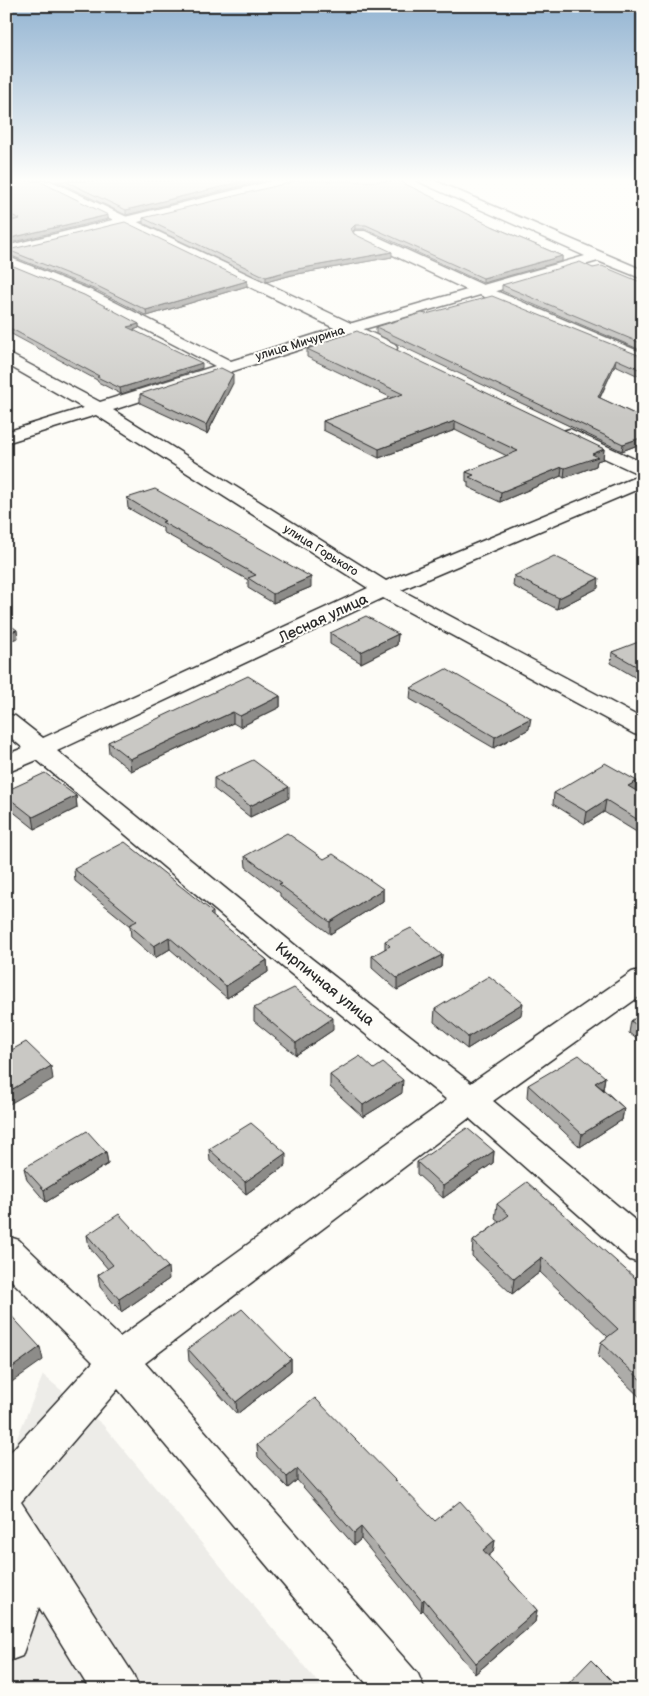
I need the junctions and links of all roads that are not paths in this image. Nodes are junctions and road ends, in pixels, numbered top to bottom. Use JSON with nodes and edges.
{"nodes":[{"id":1,"x":6,"y":260,"type":"edge"},
{"id":2,"x":206,"y":260,"type":"edge"},
{"id":3,"x":416,"y":260,"type":"edge"},
{"id":4,"x":586,"y":260,"type":"edge"},
{"id":5,"x":604,"y":260,"type":"edge"},
{"id":6,"x":643,"y":275,"type":"edge"},
{"id":7,"x":483,"y":291,"type":"junction"},
{"id":8,"x":348,"y":329,"type":"junction"},
{"id":9,"x":401,"y":354,"type":"edge"},
{"id":10,"x":6,"y":357,"type":"edge"},
{"id":11,"x":643,"y":358,"type":"edge"},
{"id":12,"x":228,"y":366,"type":"junction"},
{"id":13,"x":98,"y":408,"type":"junction"},
{"id":14,"x":560,"y":430,"type":"edge"},
{"id":15,"x":6,"y":438,"type":"edge"},
{"id":16,"x":643,"y":470,"type":"edge"},
{"id":17,"x":643,"y":480,"type":"edge"},
{"id":18,"x":384,"y":590,"type":"junction"},
{"id":19,"x":6,"y":721,"type":"edge"},
{"id":20,"x":643,"y":729,"type":"edge"},
{"id":21,"x":39,"y":749,"type":"junction"},
{"id":22,"x":6,"y":765,"type":"edge"},
{"id":23,"x":643,"y":979,"type":"edge"},
{"id":24,"x":470,"y":1100,"type":"junction"},
{"id":25,"x":643,"y":1249,"type":"edge"},
{"id":26,"x":6,"y":1251,"type":"edge"},
{"id":27,"x":118,"y":1360,"type":"junction"},
{"id":28,"x":6,"y":1488,"type":"edge"},
{"id":29,"x":6,"y":1516,"type":"edge"},
{"id":30,"x":32,"y":1557,"type":"junction"},
{"id":31,"x":6,"y":1640,"type":"edge"},
{"id":32,"x":117,"y":1690,"type":"edge"},
{"id":33,"x":402,"y":1690,"type":"edge"}],
"edges":[{"from":1,"to":12,"type":"street"},
{"from":2,"to":8,"type":"street"},
{"from":3,"to":7,"type":"street"},
{"from":4,"to":7,"type":"street","name":"улица Мичурина"},
{"from":5,"to":6,"type":"street"},
{"from":7,"to":8,"type":"street","name":"улица Мичурина"},
{"from":7,"to":11,"type":"street"},
{"from":8,"to":9,"type":"street"},
{"from":8,"to":12,"type":"street","name":"улица Мичурина"},
{"from":10,"to":13,"type":"street","name":"улица Горького"},
{"from":12,"to":13,"type":"street","name":"улица Мичурина"},
{"from":13,"to":15,"type":"street","name":"улица Мичурина"},
{"from":13,"to":18,"type":"street","name":"улица Горького"},
{"from":14,"to":16,"type":"street"},
{"from":17,"to":18,"type":"street","name":"Лесная улица"},
{"from":18,"to":20,"type":"street","name":"улица Горького"},
{"from":18,"to":21,"type":"street","name":"Лесная улица"},
{"from":19,"to":21,"type":"street","name":"Кирпичная улица"},
{"from":21,"to":22,"type":"street","name":"Лесная улица"},
{"from":21,"to":24,"type":"street","name":"Кирпичная улица"},
{"from":23,"to":24,"type":"street"},
{"from":24,"to":25,"type":"street","name":"Кирпичная улица"},
{"from":24,"to":27,"type":"street"},
{"from":26,"to":27,"type":"street"},
{"from":27,"to":28,"type":"street"},
{"from":27,"to":33,"type":"street"},
{"from":29,"to":30,"type":"street"},
{"from":30,"to":31,"type":"street"},
{"from":30,"to":32,"type":"street"}]}
